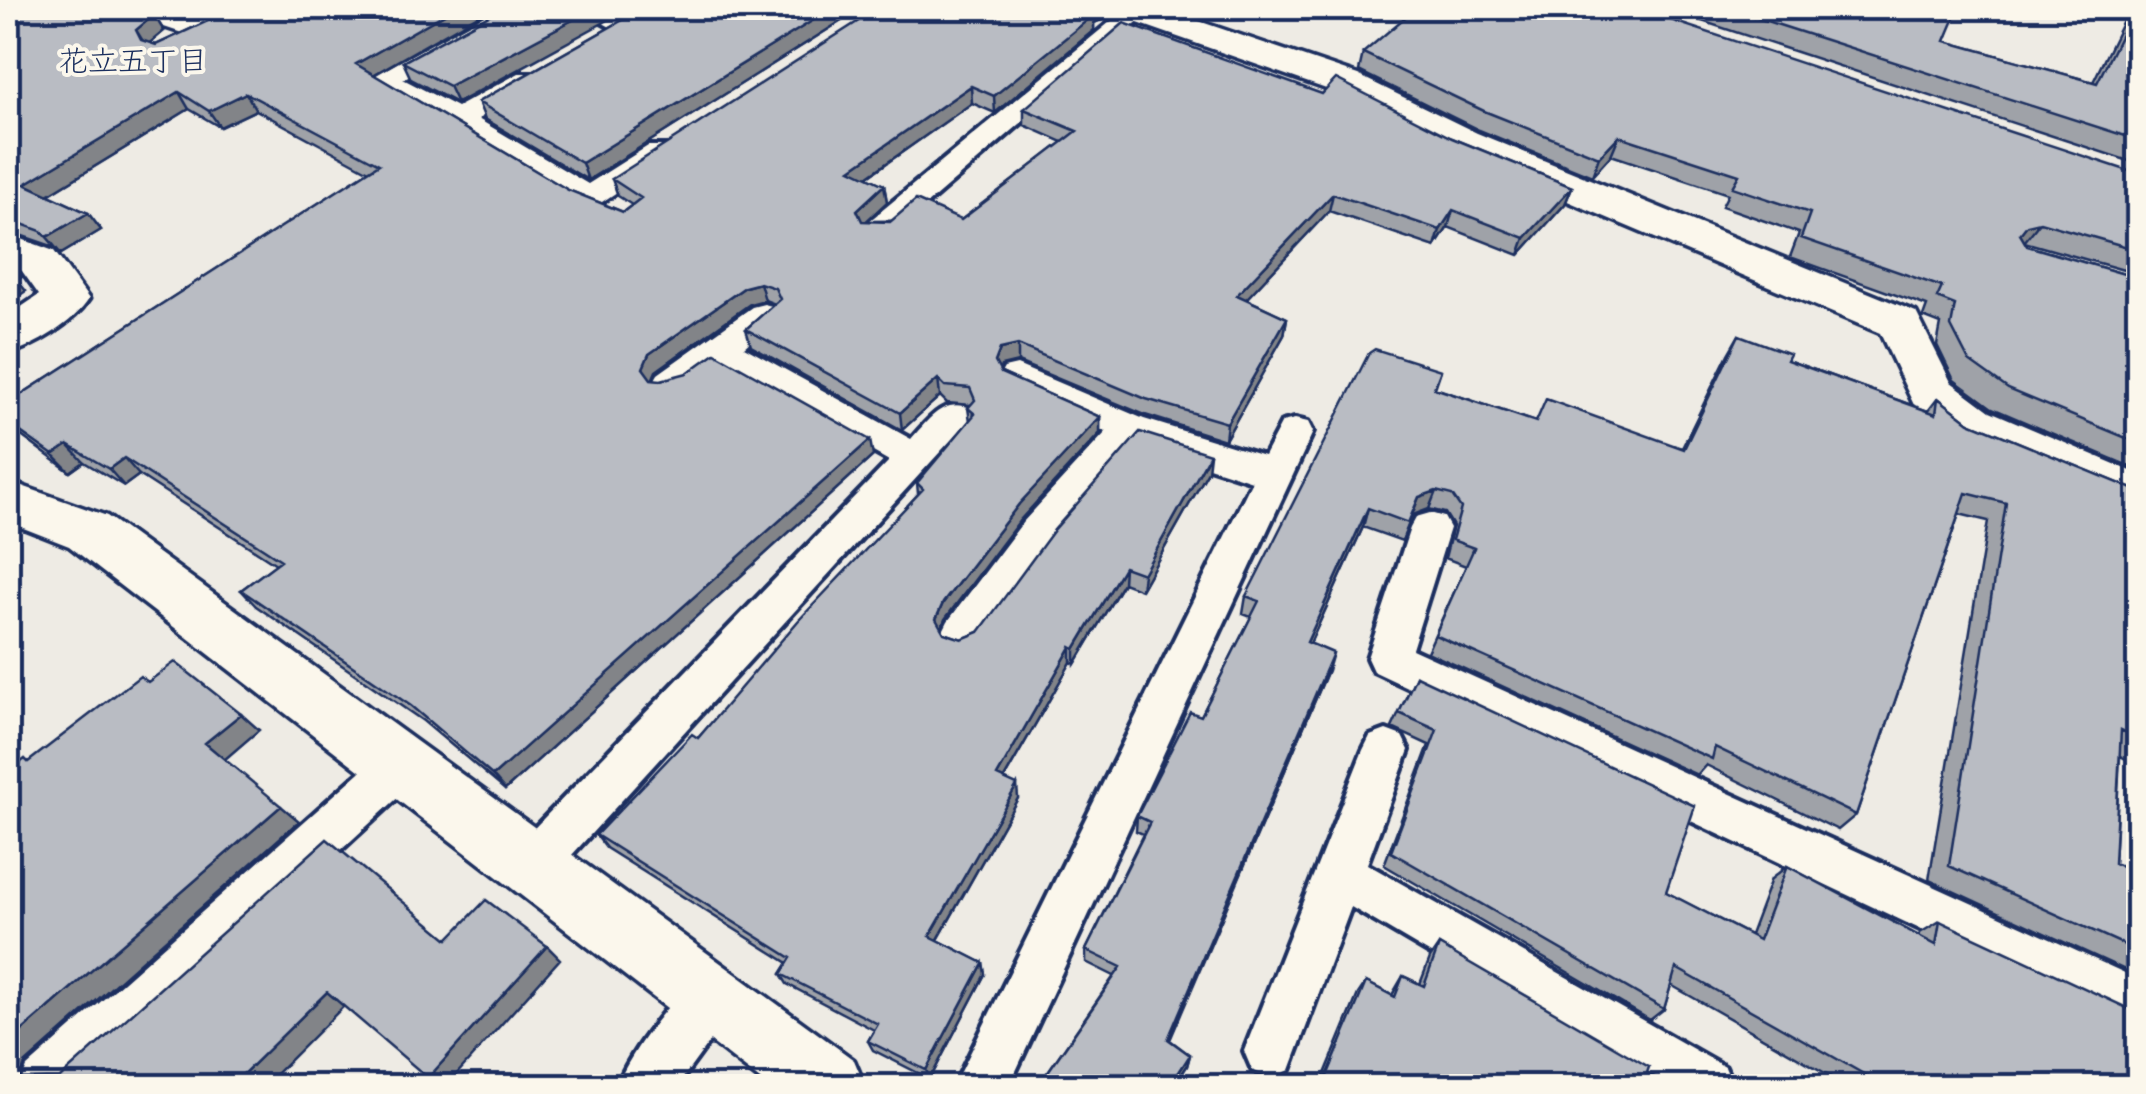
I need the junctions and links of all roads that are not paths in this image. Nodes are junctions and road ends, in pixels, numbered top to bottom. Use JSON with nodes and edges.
{"nodes":[{"id":1,"x":140,"y":8,"type":"edge"},
{"id":2,"x":516,"y":8,"type":"edge"},
{"id":3,"x":589,"y":8,"type":"edge"},
{"id":4,"x":655,"y":8,"type":"edge"},
{"id":5,"x":1132,"y":10,"type":"edge"},
{"id":6,"x":624,"y":26,"type":"junction"},
{"id":7,"x":590,"y":44,"type":"edge"},
{"id":8,"x":168,"y":47,"type":"edge"},
{"id":9,"x":557,"y":63,"type":"edge"},
{"id":10,"x":457,"y":119,"type":"junction"},
{"id":11,"x":687,"y":134,"type":"edge"},
{"id":12,"x":588,"y":197,"type":"junction"},
{"id":13,"x":627,"y":216,"type":"edge"},
{"id":14,"x":879,"y":230,"type":"edge"},
{"id":15,"x":8,"y":248,"type":"edge"},
{"id":16,"x":764,"y":315,"type":"edge"},
{"id":17,"x":8,"y":338,"type":"edge"},
{"id":18,"x":718,"y":348,"type":"junction"},
{"id":19,"x":1017,"y":378,"type":"edge"},
{"id":20,"x":671,"y":383,"type":"edge"},
{"id":21,"x":956,"y":416,"type":"edge"},
{"id":22,"x":1130,"y":428,"type":"junction"},
{"id":23,"x":1295,"y":432,"type":"dead end"},
{"id":24,"x":916,"y":460,"type":"junction"},
{"id":25,"x":1272,"y":474,"type":"junction"},
{"id":26,"x":2138,"y":496,"type":"edge"},
{"id":27,"x":8,"y":500,"type":"edge"},
{"id":28,"x":1430,"y":528,"type":"dead end"},
{"id":29,"x":963,"y":633,"type":"dead end"},
{"id":30,"x":1386,"y":750,"type":"dead end"},
{"id":31,"x":401,"y":765,"type":"junction"},
{"id":32,"x":532,"y":864,"type":"junction"},
{"id":33,"x":1340,"y":874,"type":"junction"},
{"id":34,"x":710,"y":998,"type":"junction"},
{"id":35,"x":2138,"y":1006,"type":"edge"},
{"id":36,"x":1271,"y":1051,"type":"dead end"},
{"id":37,"x":46,"y":1086,"type":"edge"},
{"id":38,"x":644,"y":1086,"type":"edge"},
{"id":39,"x":828,"y":1086,"type":"edge"},
{"id":40,"x":981,"y":1086,"type":"edge"},
{"id":41,"x":1706,"y":1086,"type":"edge"}],
"edges":[{"from":1,"to":8,"type":"street"},
{"from":2,"to":10,"type":"lane"},
{"from":3,"to":6,"type":"lane"},
{"from":4,"to":6,"type":"lane"},
{"from":5,"to":14,"type":"lane"},
{"from":5,"to":26,"type":"street"},
{"from":6,"to":7,"type":"lane"},
{"from":9,"to":10,"type":"lane"},
{"from":10,"to":12,"type":"lane"},
{"from":11,"to":12,"type":"lane"},
{"from":12,"to":13,"type":"lane"},
{"from":15,"to":17,"type":"street"},
{"from":16,"to":18,"type":"lane"},
{"from":18,"to":20,"type":"lane"},
{"from":18,"to":24,"type":"lane"},
{"from":19,"to":22,"type":"lane"},
{"from":21,"to":24,"type":"lane"},
{"from":22,"to":25,"type":"lane"},
{"from":22,"to":29,"type":"lane"},
{"from":23,"to":25,"type":"lane"},
{"from":24,"to":32,"type":"lane"},
{"from":25,"to":40,"type":"lane"},
{"from":27,"to":31,"type":"street"},
{"from":28,"to":35,"type":"lane"},
{"from":30,"to":33,"type":"lane"},
{"from":31,"to":32,"type":"street"},
{"from":31,"to":37,"type":"lane"},
{"from":32,"to":34,"type":"street"},
{"from":33,"to":36,"type":"lane"},
{"from":33,"to":41,"type":"lane"},
{"from":34,"to":38,"type":"lane"},
{"from":34,"to":39,"type":"street"}]}
